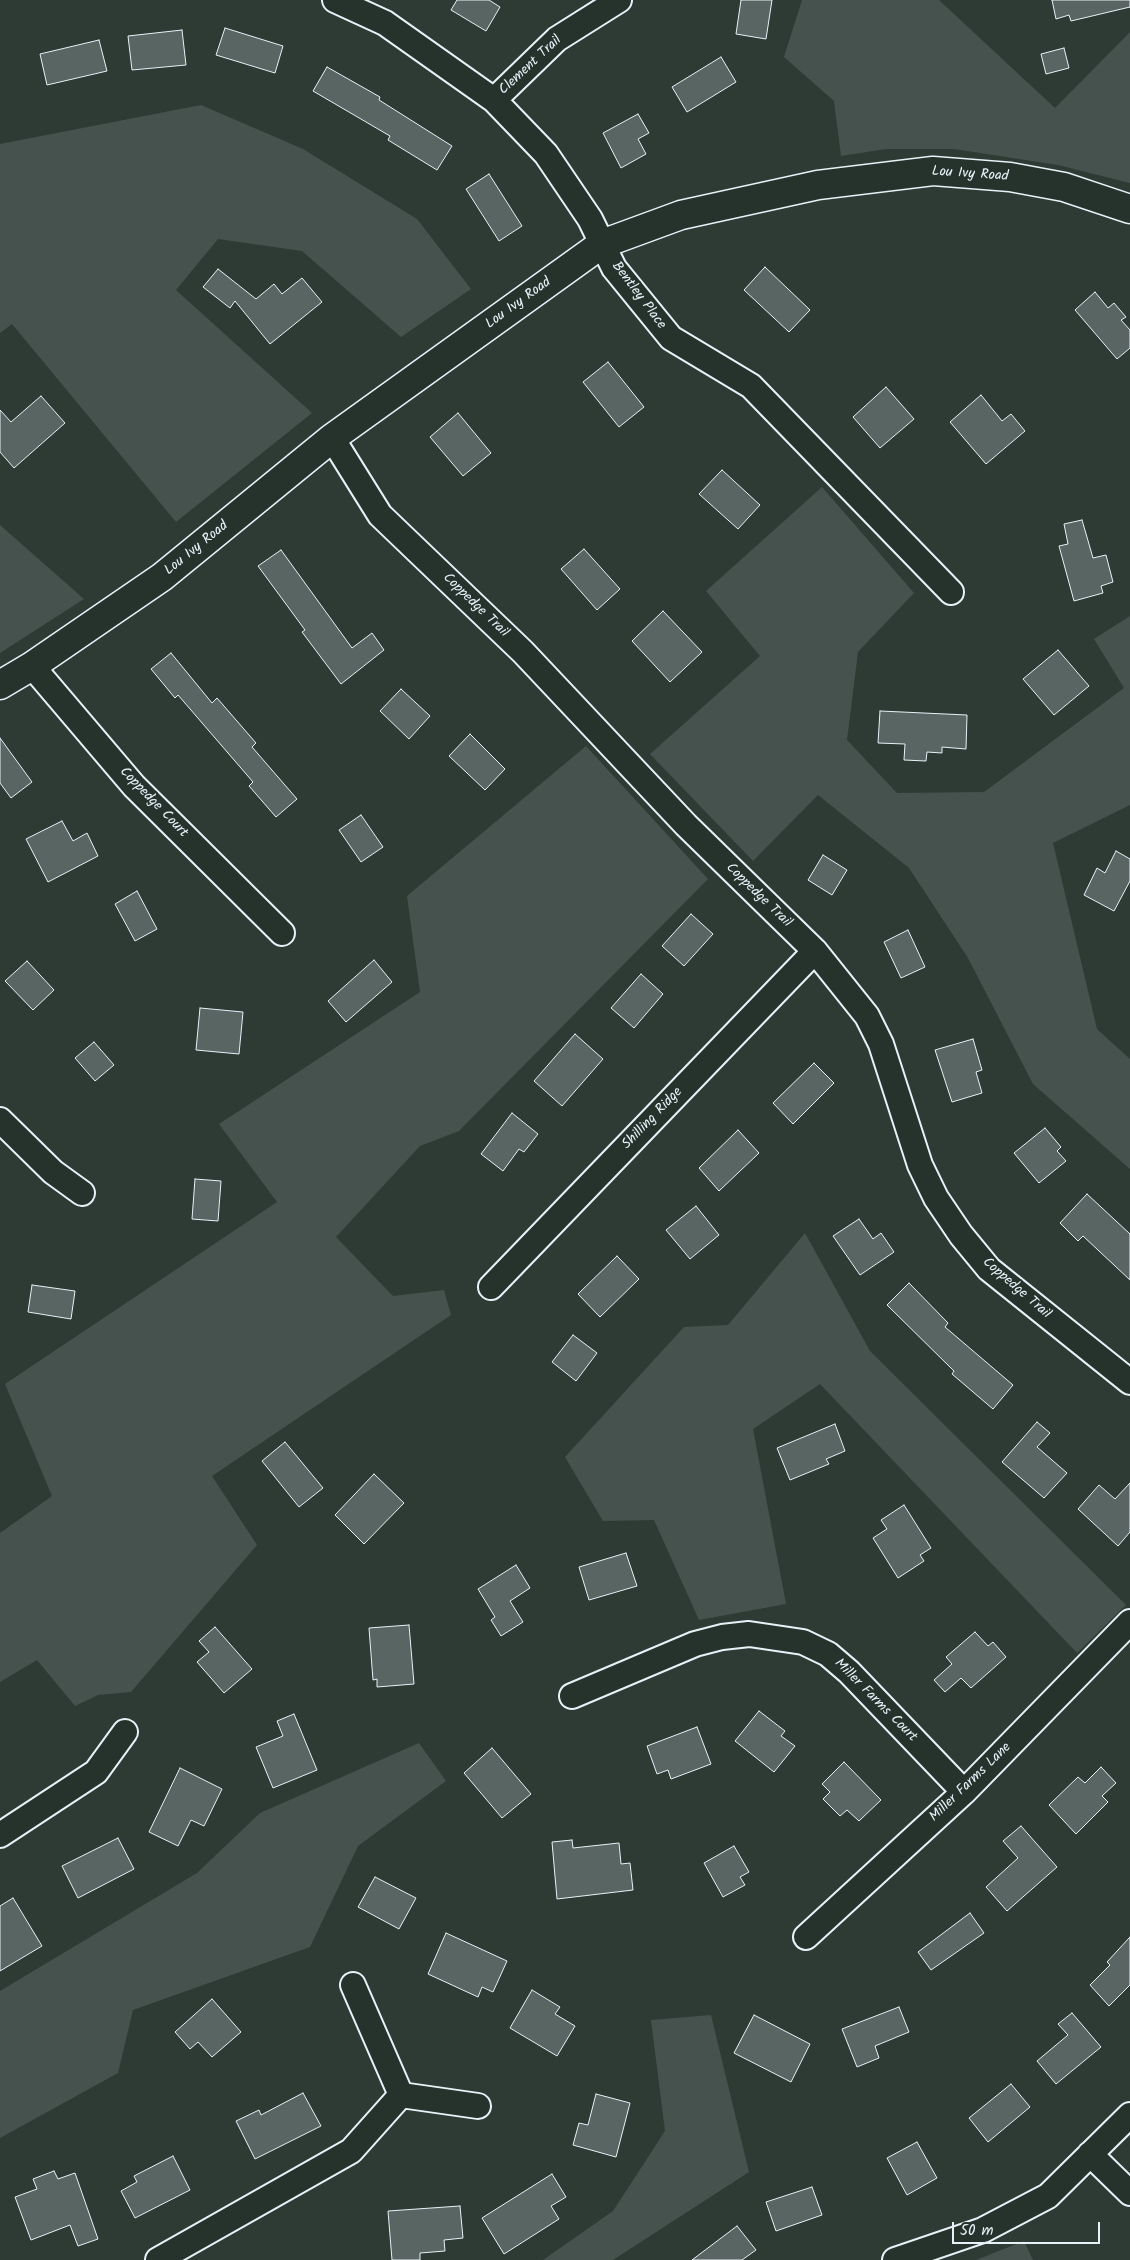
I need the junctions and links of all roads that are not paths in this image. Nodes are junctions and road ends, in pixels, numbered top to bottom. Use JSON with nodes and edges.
{"nodes":[{"id":1,"x":334,"y":0,"type":"edge"},
{"id":2,"x":619,"y":0,"type":"edge"},
{"id":3,"x":494,"y":100,"type":"junction"},
{"id":4,"x":1130,"y":209,"type":"edge"},
{"id":5,"x":602,"y":244,"type":"junction"},
{"id":6,"x":332,"y":438,"type":"junction"},
{"id":7,"x":951,"y":592,"type":"dead end"},
{"id":8,"x":32,"y":666,"type":"junction"},
{"id":9,"x":0,"y":685,"type":"edge"},
{"id":10,"x":282,"y":933,"type":"dead end"},
{"id":11,"x":815,"y":951,"type":"junction"},
{"id":12,"x":0,"y":1120,"type":"edge"},
{"id":13,"x":82,"y":1193,"type":"dead end"},
{"id":14,"x":491,"y":1287,"type":"dead end"},
{"id":15,"x":1130,"y":1382,"type":"edge"},
{"id":16,"x":1130,"y":1622,"type":"edge"},
{"id":17,"x":572,"y":1696,"type":"dead end"},
{"id":18,"x":125,"y":1732,"type":"dead end"},
{"id":19,"x":964,"y":1792,"type":"junction"},
{"id":20,"x":0,"y":1835,"type":"edge"},
{"id":21,"x":806,"y":1937,"type":"dead end"},
{"id":22,"x":354,"y":1984,"type":"dead end"},
{"id":23,"x":401,"y":2095,"type":"junction"},
{"id":24,"x":478,"y":2106,"type":"dead end"},
{"id":25,"x":1130,"y":2115,"type":"edge"},
{"id":26,"x":1090,"y":2154,"type":"junction"},
{"id":27,"x":1130,"y":2193,"type":"edge"},
{"id":28,"x":158,"y":2260,"type":"edge"},
{"id":29,"x":895,"y":2260,"type":"edge"}],
"edges":[{"from":1,"to":3,"type":"street","name":"Bentley Place"},
{"from":2,"to":3,"type":"street","name":"Clement Trail"},
{"from":3,"to":5,"type":"street","name":"Bentley Place"},
{"from":4,"to":5,"type":"street","name":"Lou Ivy Road"},
{"from":5,"to":6,"type":"street","name":"Lou Ivy Road"},
{"from":5,"to":7,"type":"street","name":"Bentley Place"},
{"from":6,"to":8,"type":"street","name":"Lou Ivy Road"},
{"from":6,"to":11,"type":"street","name":"Coppedge Trail"},
{"from":8,"to":9,"type":"street","name":"Lou Ivy Road"},
{"from":8,"to":10,"type":"street","name":"Coppedge Court"},
{"from":11,"to":14,"type":"street","name":"Shilling Ridge"},
{"from":11,"to":15,"type":"street","name":"Coppedge Trail"},
{"from":12,"to":13,"type":"street"},
{"from":16,"to":19,"type":"street","name":"Miller Farms Lane"},
{"from":17,"to":19,"type":"street","name":"Miller Farms Court"},
{"from":18,"to":20,"type":"street"},
{"from":19,"to":21,"type":"street","name":"Miller Farms Lane"},
{"from":22,"to":23,"type":"street"},
{"from":23,"to":24,"type":"street"},
{"from":23,"to":28,"type":"street"},
{"from":25,"to":26,"type":"street"},
{"from":26,"to":27,"type":"street"},
{"from":26,"to":29,"type":"street"}]}
